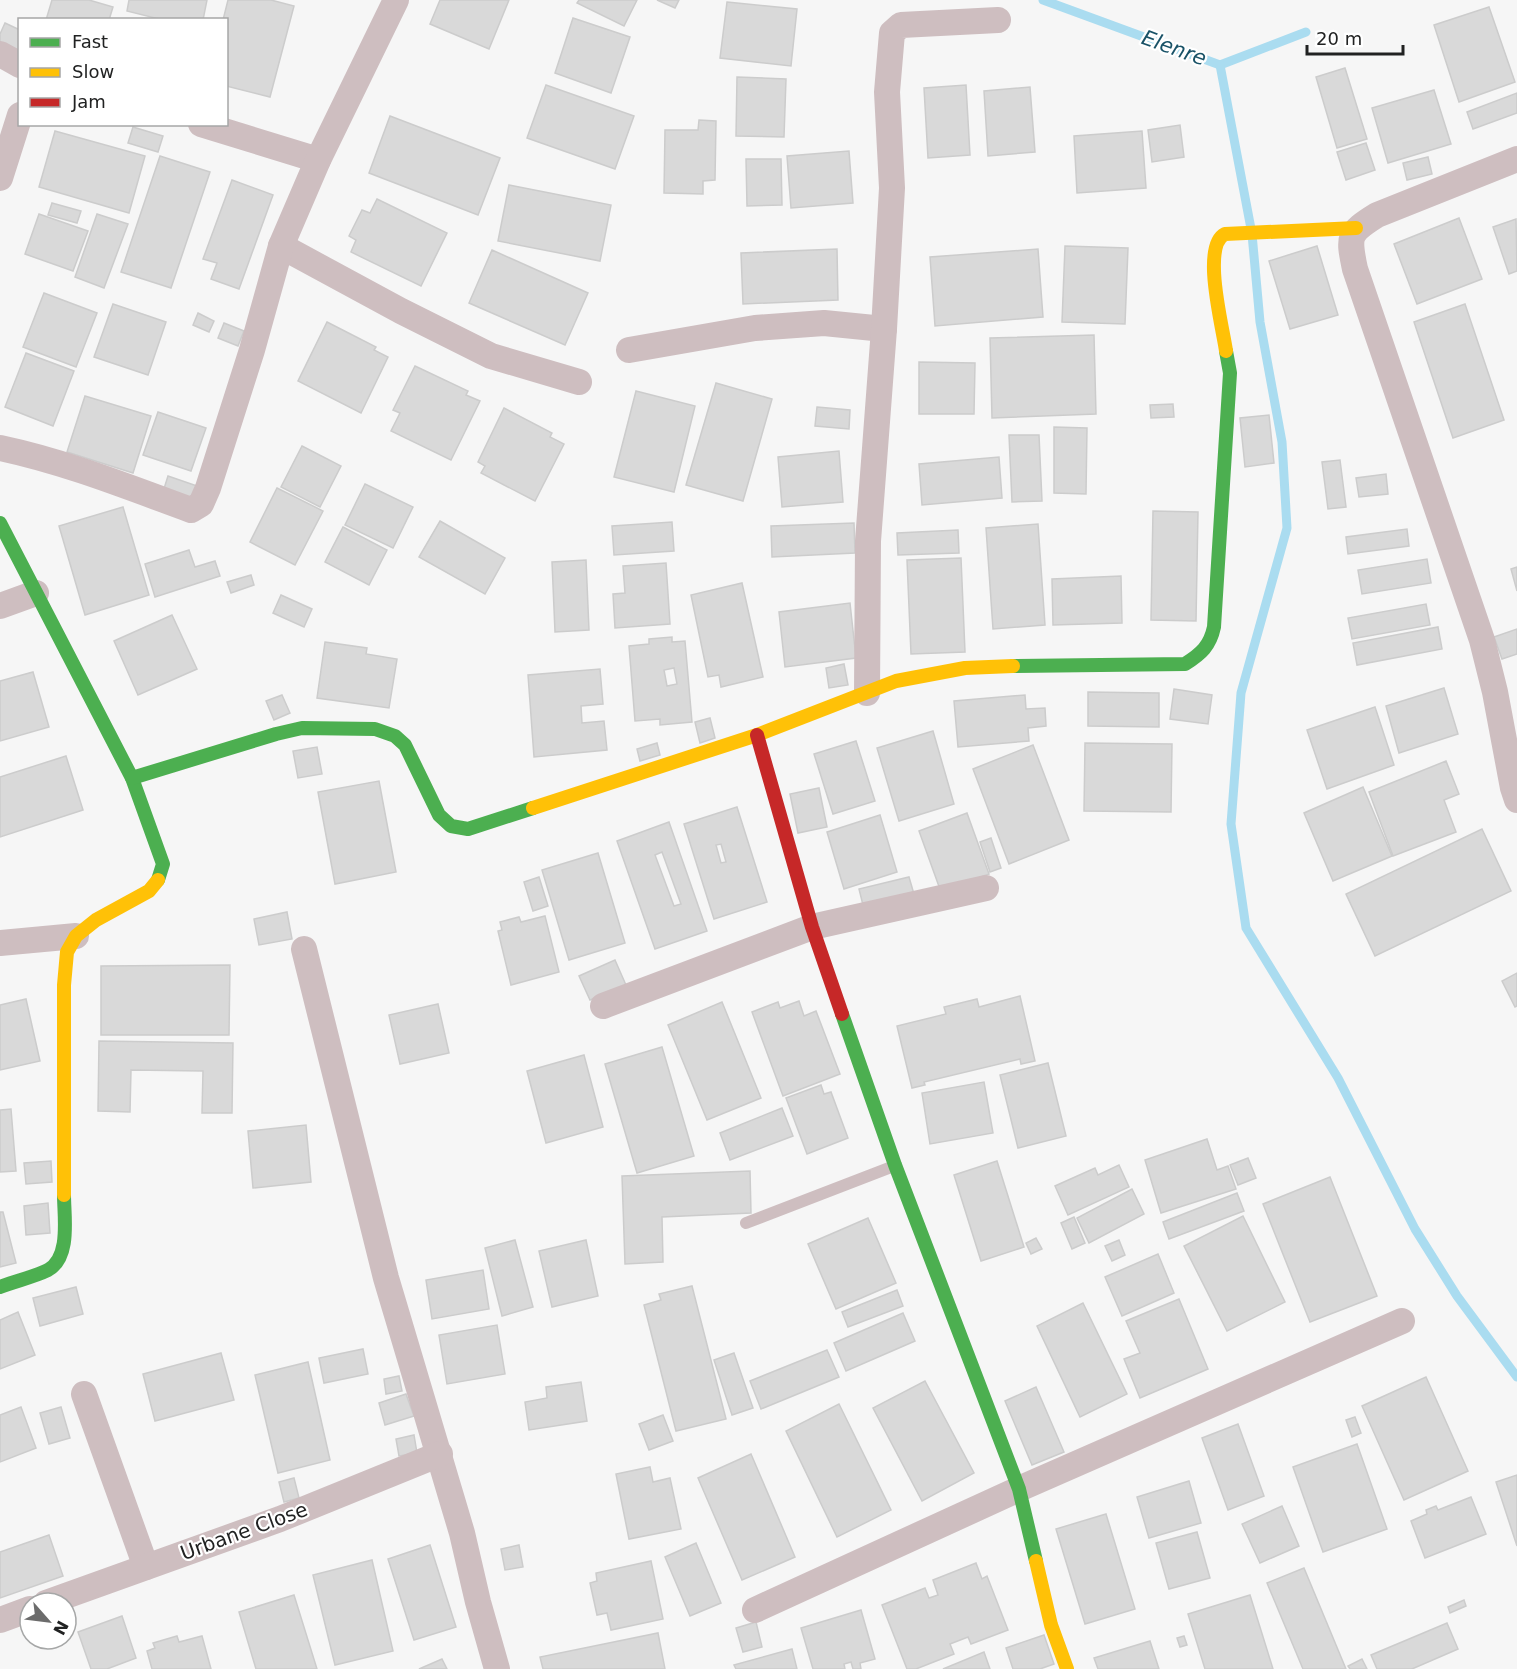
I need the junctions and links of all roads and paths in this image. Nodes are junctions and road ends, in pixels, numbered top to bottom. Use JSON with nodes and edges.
{"nodes":[{"id":1,"x":396,"y":0,"type":"edge"},
{"id":2,"x":998,"y":20,"type":"dead end"},
{"id":3,"x":0,"y":54,"type":"edge"},
{"id":4,"x":18,"y":64,"type":"edge"},
{"id":5,"x":18,"y":121,"type":"edge"},
{"id":6,"x":208,"y":126,"type":"edge"},
{"id":7,"x":1517,"y":159,"type":"edge"},
{"id":8,"x":318,"y":160,"type":"junction"},
{"id":9,"x":0,"y":178,"type":"edge"},
{"id":10,"x":1356,"y":228,"type":"junction"},
{"id":11,"x":281,"y":246,"type":"junction"},
{"id":12,"x":884,"y":329,"type":"junction"},
{"id":13,"x":629,"y":350,"type":"dead end"},
{"id":14,"x":579,"y":382,"type":"dead end"},
{"id":15,"x":0,"y":448,"type":"edge"},
{"id":16,"x":0,"y":524,"type":"edge"},
{"id":17,"x":36,"y":593,"type":"junction"},
{"id":18,"x":0,"y":606,"type":"edge"},
{"id":19,"x":867,"y":693,"type":"junction"},
{"id":20,"x":757,"y":735,"type":"junction"},
{"id":21,"x":132,"y":778,"type":"junction"},
{"id":22,"x":1517,"y":800,"type":"edge"},
{"id":23,"x":986,"y":888,"type":"dead end"},
{"id":24,"x":812,"y":927,"type":"junction"},
{"id":25,"x":76,"y":936,"type":"junction"},
{"id":26,"x":0,"y":943,"type":"edge"},
{"id":27,"x":304,"y":949,"type":"dead end"},
{"id":28,"x":603,"y":1006,"type":"dead end"},
{"id":29,"x":895,"y":1166,"type":"junction"},
{"id":30,"x":746,"y":1223,"type":"dead end"},
{"id":31,"x":0,"y":1287,"type":"edge"},
{"id":32,"x":1402,"y":1321,"type":"dead end"},
{"id":33,"x":84,"y":1394,"type":"dead end"},
{"id":34,"x":440,"y":1454,"type":"junction"},
{"id":35,"x":1019,"y":1489,"type":"junction"},
{"id":36,"x":146,"y":1567,"type":"junction"},
{"id":37,"x":78,"y":1591,"type":"edge"},
{"id":38,"x":755,"y":1610,"type":"dead end"},
{"id":39,"x":18,"y":1613,"type":"edge"},
{"id":40,"x":0,"y":1620,"type":"edge"},
{"id":41,"x":497,"y":1669,"type":"edge"},
{"id":42,"x":1067,"y":1669,"type":"edge"}],
"edges":[{"from":1,"to":8,"type":"street"},
{"from":2,"to":12,"type":"street"},
{"from":3,"to":4,"type":"street"},
{"from":5,"to":9,"type":"street"},
{"from":6,"to":8,"type":"street"},
{"from":7,"to":10,"type":"street"},
{"from":8,"to":11,"type":"street"},
{"from":10,"to":19,"type":"street"},
{"from":10,"to":22,"type":"street"},
{"from":11,"to":14,"type":"street"},
{"from":11,"to":15,"type":"street"},
{"from":12,"to":13,"type":"street"},
{"from":12,"to":19,"type":"street"},
{"from":16,"to":17,"type":"street"},
{"from":17,"to":18,"type":"street"},
{"from":17,"to":21,"type":"street"},
{"from":19,"to":20,"type":"street"},
{"from":20,"to":21,"type":"street"},
{"from":20,"to":24,"type":"street"},
{"from":21,"to":25,"type":"street"},
{"from":23,"to":24,"type":"street"},
{"from":24,"to":28,"type":"street"},
{"from":24,"to":29,"type":"street"},
{"from":25,"to":26,"type":"street"},
{"from":25,"to":31,"type":"street"},
{"from":27,"to":34,"type":"street"},
{"from":29,"to":30,"type":"lane"},
{"from":29,"to":35,"type":"street"},
{"from":32,"to":35,"type":"street"},
{"from":33,"to":36,"type":"street"},
{"from":34,"to":36,"type":"street","name":"Urbane Close"},
{"from":34,"to":41,"type":"street"},
{"from":35,"to":38,"type":"street"},
{"from":35,"to":42,"type":"street"},
{"from":36,"to":37,"type":"street","name":"Urbane Close"},
{"from":39,"to":40,"type":"street"}]}
